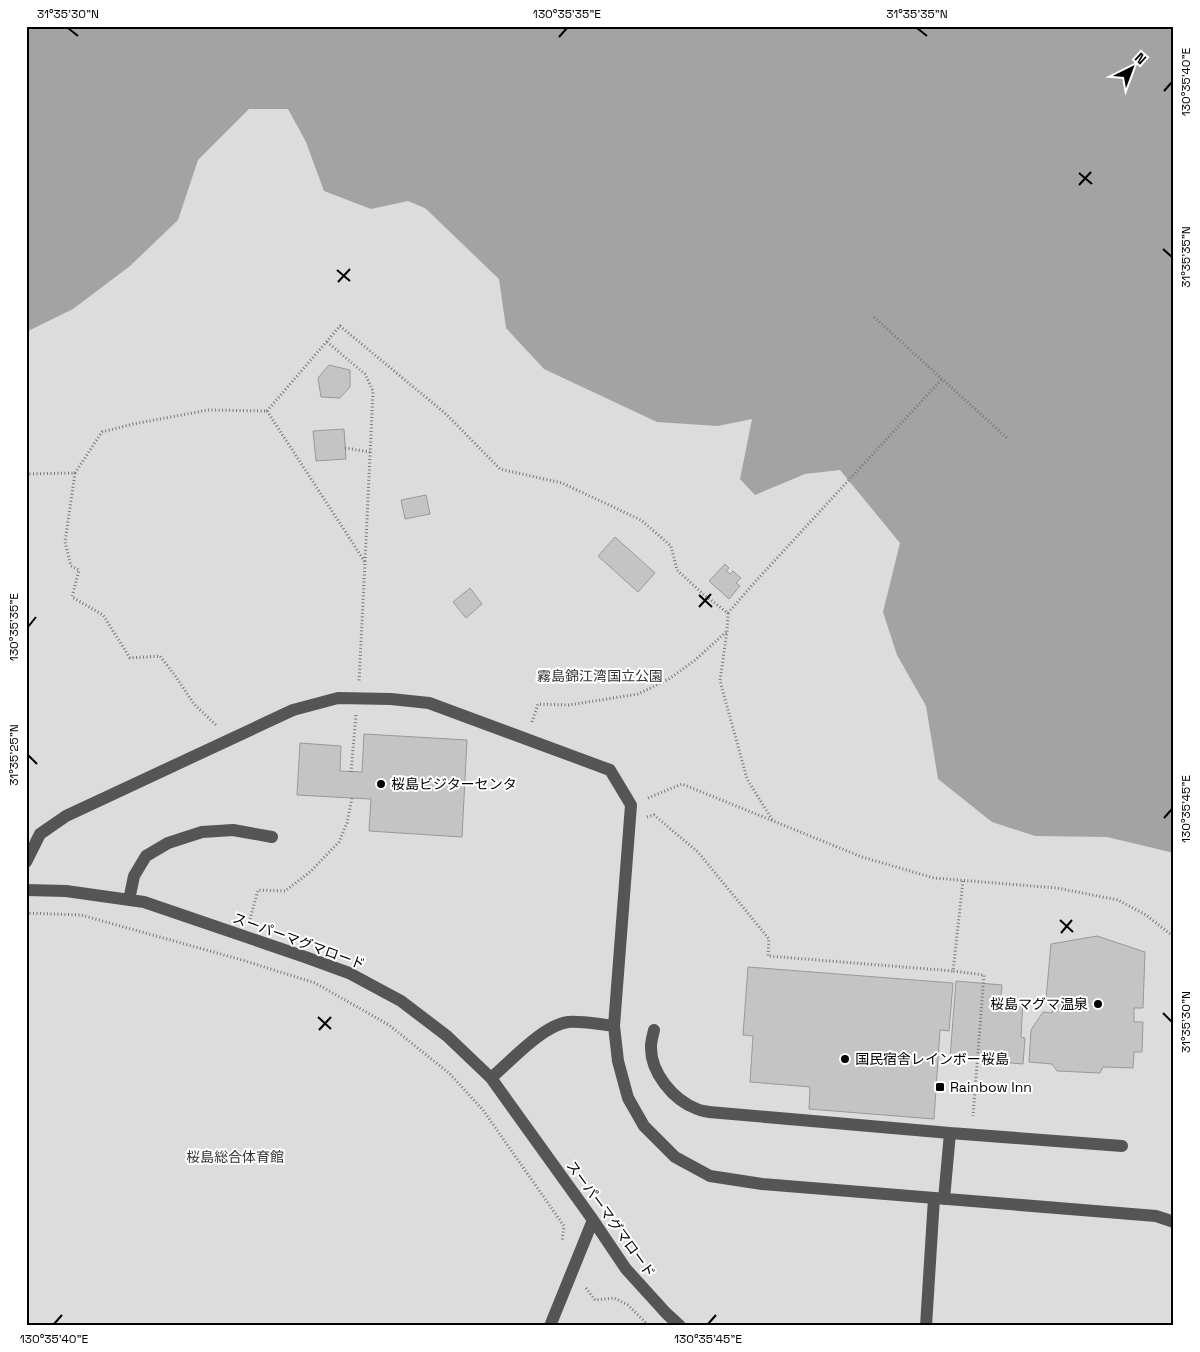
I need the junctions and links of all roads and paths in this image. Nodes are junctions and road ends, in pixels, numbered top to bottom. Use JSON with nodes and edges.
{"nodes":[{"id":1,"x":874,"y":317,"type":"dead end"},
{"id":2,"x":327,"y":342,"type":"junction"},
{"id":3,"x":942,"y":379,"type":"junction"},
{"id":4,"x":267,"y":411,"type":"junction"},
{"id":5,"x":1008,"y":439,"type":"dead end"},
{"id":6,"x":345,"y":448,"type":"dead end"},
{"id":7,"x":370,"y":452,"type":"junction"},
{"id":8,"x":75,"y":473,"type":"junction"},
{"id":9,"x":26,"y":474,"type":"edge"},
{"id":10,"x":365,"y":562,"type":"junction"},
{"id":11,"x":728,"y":613,"type":"junction"},
{"id":12,"x":727,"y":631,"type":"junction"},
{"id":13,"x":358,"y":698,"type":"junction"},
{"id":14,"x":532,"y":723,"type":"dead end"},
{"id":15,"x":231,"y":739,"type":"junction"},
{"id":16,"x":351,"y":772,"type":"dead end"},
{"id":17,"x":352,"y":798,"type":"dead end"},
{"id":18,"x":631,"y":805,"type":"junction"},
{"id":19,"x":630,"y":820,"type":"junction"},
{"id":20,"x":773,"y":821,"type":"junction"},
{"id":21,"x":272,"y":837,"type":"dead end"},
{"id":22,"x":26,"y":862,"type":"edge"},
{"id":23,"x":963,"y":881,"type":"junction"},
{"id":24,"x":26,"y":890,"type":"edge"},
{"id":25,"x":129,"y":900,"type":"junction"},
{"id":26,"x":26,"y":913,"type":"edge"},
{"id":27,"x":245,"y":936,"type":"junction"},
{"id":28,"x":1174,"y":937,"type":"edge"},
{"id":29,"x":953,"y":971,"type":"junction"},
{"id":30,"x":614,"y":1026,"type":"junction"},
{"id":31,"x":654,"y":1030,"type":"dead end"},
{"id":32,"x":491,"y":1078,"type":"junction"},
{"id":33,"x":950,"y":1133,"type":"junction"},
{"id":34,"x":972,"y":1134,"type":"junction"},
{"id":35,"x":1122,"y":1146,"type":"dead end"},
{"id":36,"x":939,"y":1199,"type":"junction"},
{"id":37,"x":594,"y":1220,"type":"junction"},
{"id":38,"x":1174,"y":1222,"type":"edge"},
{"id":39,"x":573,"y":1271,"type":"junction"},
{"id":40,"x":550,"y":1326,"type":"edge"},
{"id":41,"x":649,"y":1326,"type":"edge"},
{"id":42,"x":680,"y":1326,"type":"edge"},
{"id":43,"x":926,"y":1326,"type":"edge"}],
"edges":[{"from":1,"to":3,"type":"path"},
{"from":2,"to":4,"type":"path"},
{"from":2,"to":7,"type":"path"},
{"from":2,"to":11,"type":"path"},
{"from":3,"to":5,"type":"path"},
{"from":3,"to":11,"type":"path"},
{"from":4,"to":8,"type":"path"},
{"from":4,"to":10,"type":"path"},
{"from":6,"to":7,"type":"path"},
{"from":7,"to":10,"type":"path"},
{"from":8,"to":9,"type":"path"},
{"from":8,"to":15,"type":"path"},
{"from":10,"to":13,"type":"path"},
{"from":11,"to":12,"type":"path"},
{"from":12,"to":14,"type":"path"},
{"from":12,"to":20,"type":"path"},
{"from":13,"to":15,"type":"street"},
{"from":13,"to":16,"type":"path"},
{"from":13,"to":18,"type":"street"},
{"from":15,"to":22,"type":"street"},
{"from":17,"to":27,"type":"path"},
{"from":18,"to":19,"type":"street"},
{"from":18,"to":20,"type":"path"},
{"from":19,"to":29,"type":"path"},
{"from":19,"to":30,"type":"street"},
{"from":20,"to":23,"type":"path"},
{"from":21,"to":25,"type":"street"},
{"from":23,"to":28,"type":"path"},
{"from":23,"to":29,"type":"path"},
{"from":24,"to":25,"type":"street","name":"スーパーマグマロード"},
{"from":25,"to":27,"type":"street","name":"スーパーマグマロード"},
{"from":26,"to":39,"type":"path"},
{"from":27,"to":32,"type":"street","name":"スーパーマグマロード"},
{"from":29,"to":34,"type":"path"},
{"from":30,"to":32,"type":"street"},
{"from":30,"to":36,"type":"street"},
{"from":31,"to":33,"type":"street"},
{"from":32,"to":37,"type":"street","name":"スーパーマグマロード"},
{"from":33,"to":34,"type":"street"},
{"from":33,"to":36,"type":"street"},
{"from":34,"to":35,"type":"street"},
{"from":36,"to":38,"type":"street"},
{"from":36,"to":43,"type":"street"},
{"from":37,"to":39,"type":"street"},
{"from":37,"to":42,"type":"street","name":"スーパーマグマロード"},
{"from":39,"to":40,"type":"street"},
{"from":39,"to":41,"type":"path"}]}
